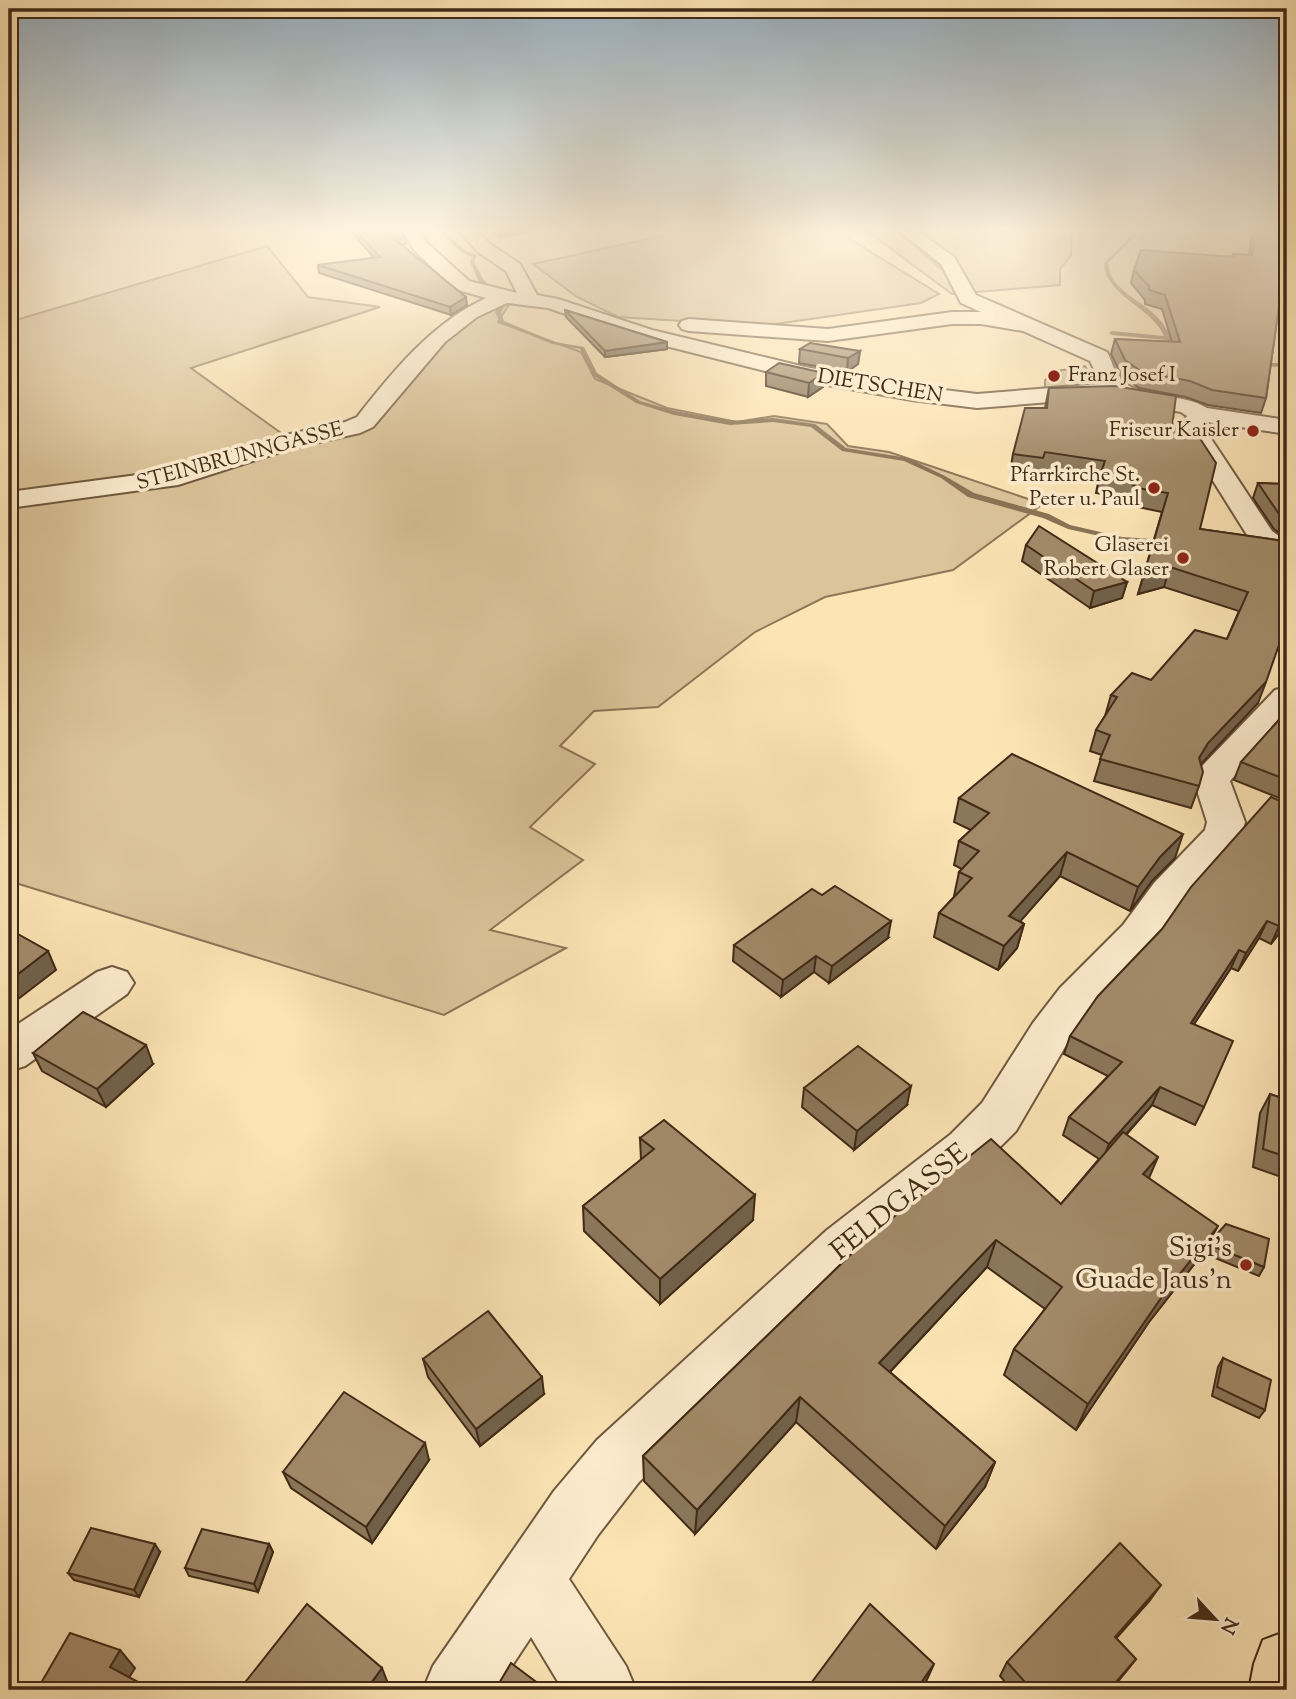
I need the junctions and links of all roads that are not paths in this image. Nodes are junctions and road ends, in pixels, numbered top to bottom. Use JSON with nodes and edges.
{"nodes":[{"id":1,"x":476,"y":310,"type":"edge"},
{"id":2,"x":572,"y":310,"type":"edge"},
{"id":3,"x":992,"y":310,"type":"edge"},
{"id":4,"x":615,"y":325,"type":"junction"},
{"id":5,"x":1024,"y":325,"type":"junction"},
{"id":6,"x":1124,"y":394,"type":"junction"},
{"id":7,"x":1196,"y":421,"type":"junction"},
{"id":8,"x":1287,"y":427,"type":"edge"},
{"id":9,"x":265,"y":430,"type":"dead end"},
{"id":10,"x":290,"y":441,"type":"junction"},
{"id":11,"x":9,"y":500,"type":"edge"},
{"id":12,"x":1282,"y":553,"type":"edge"},
{"id":13,"x":1287,"y":697,"type":"edge"},
{"id":14,"x":112,"y":983,"type":"dead end"},
{"id":15,"x":9,"y":1053,"type":"edge"},
{"id":16,"x":532,"y":1580,"type":"junction"},
{"id":17,"x":1287,"y":1664,"type":"edge"},
{"id":18,"x":457,"y":1690,"type":"edge"},
{"id":19,"x":602,"y":1690,"type":"edge"},
{"id":20,"x":1283,"y":1690,"type":"edge"}],
"edges":[{"from":1,"to":10,"type":"street","name":"STEINBRUNNGASSE"},
{"from":2,"to":4,"type":"street","name":"DIETSCHEN"},
{"from":3,"to":5,"type":"street"},
{"from":4,"to":5,"type":"street"},
{"from":4,"to":6,"type":"street","name":"DIETSCHEN"},
{"from":5,"to":6,"type":"street"},
{"from":6,"to":7,"type":"street","name":"DIETSCHEN"},
{"from":7,"to":8,"type":"street","name":"DIETSCHEN"},
{"from":7,"to":12,"type":"street"},
{"from":9,"to":10,"type":"street"},
{"from":10,"to":11,"type":"street","name":"STEINBRUNNGASSE"},
{"from":13,"to":16,"type":"street","name":"FELDGASSE"},
{"from":14,"to":15,"type":"street"},
{"from":16,"to":18,"type":"street","name":"FELDGASSE"},
{"from":16,"to":19,"type":"street"},
{"from":17,"to":20,"type":"main road"}]}
